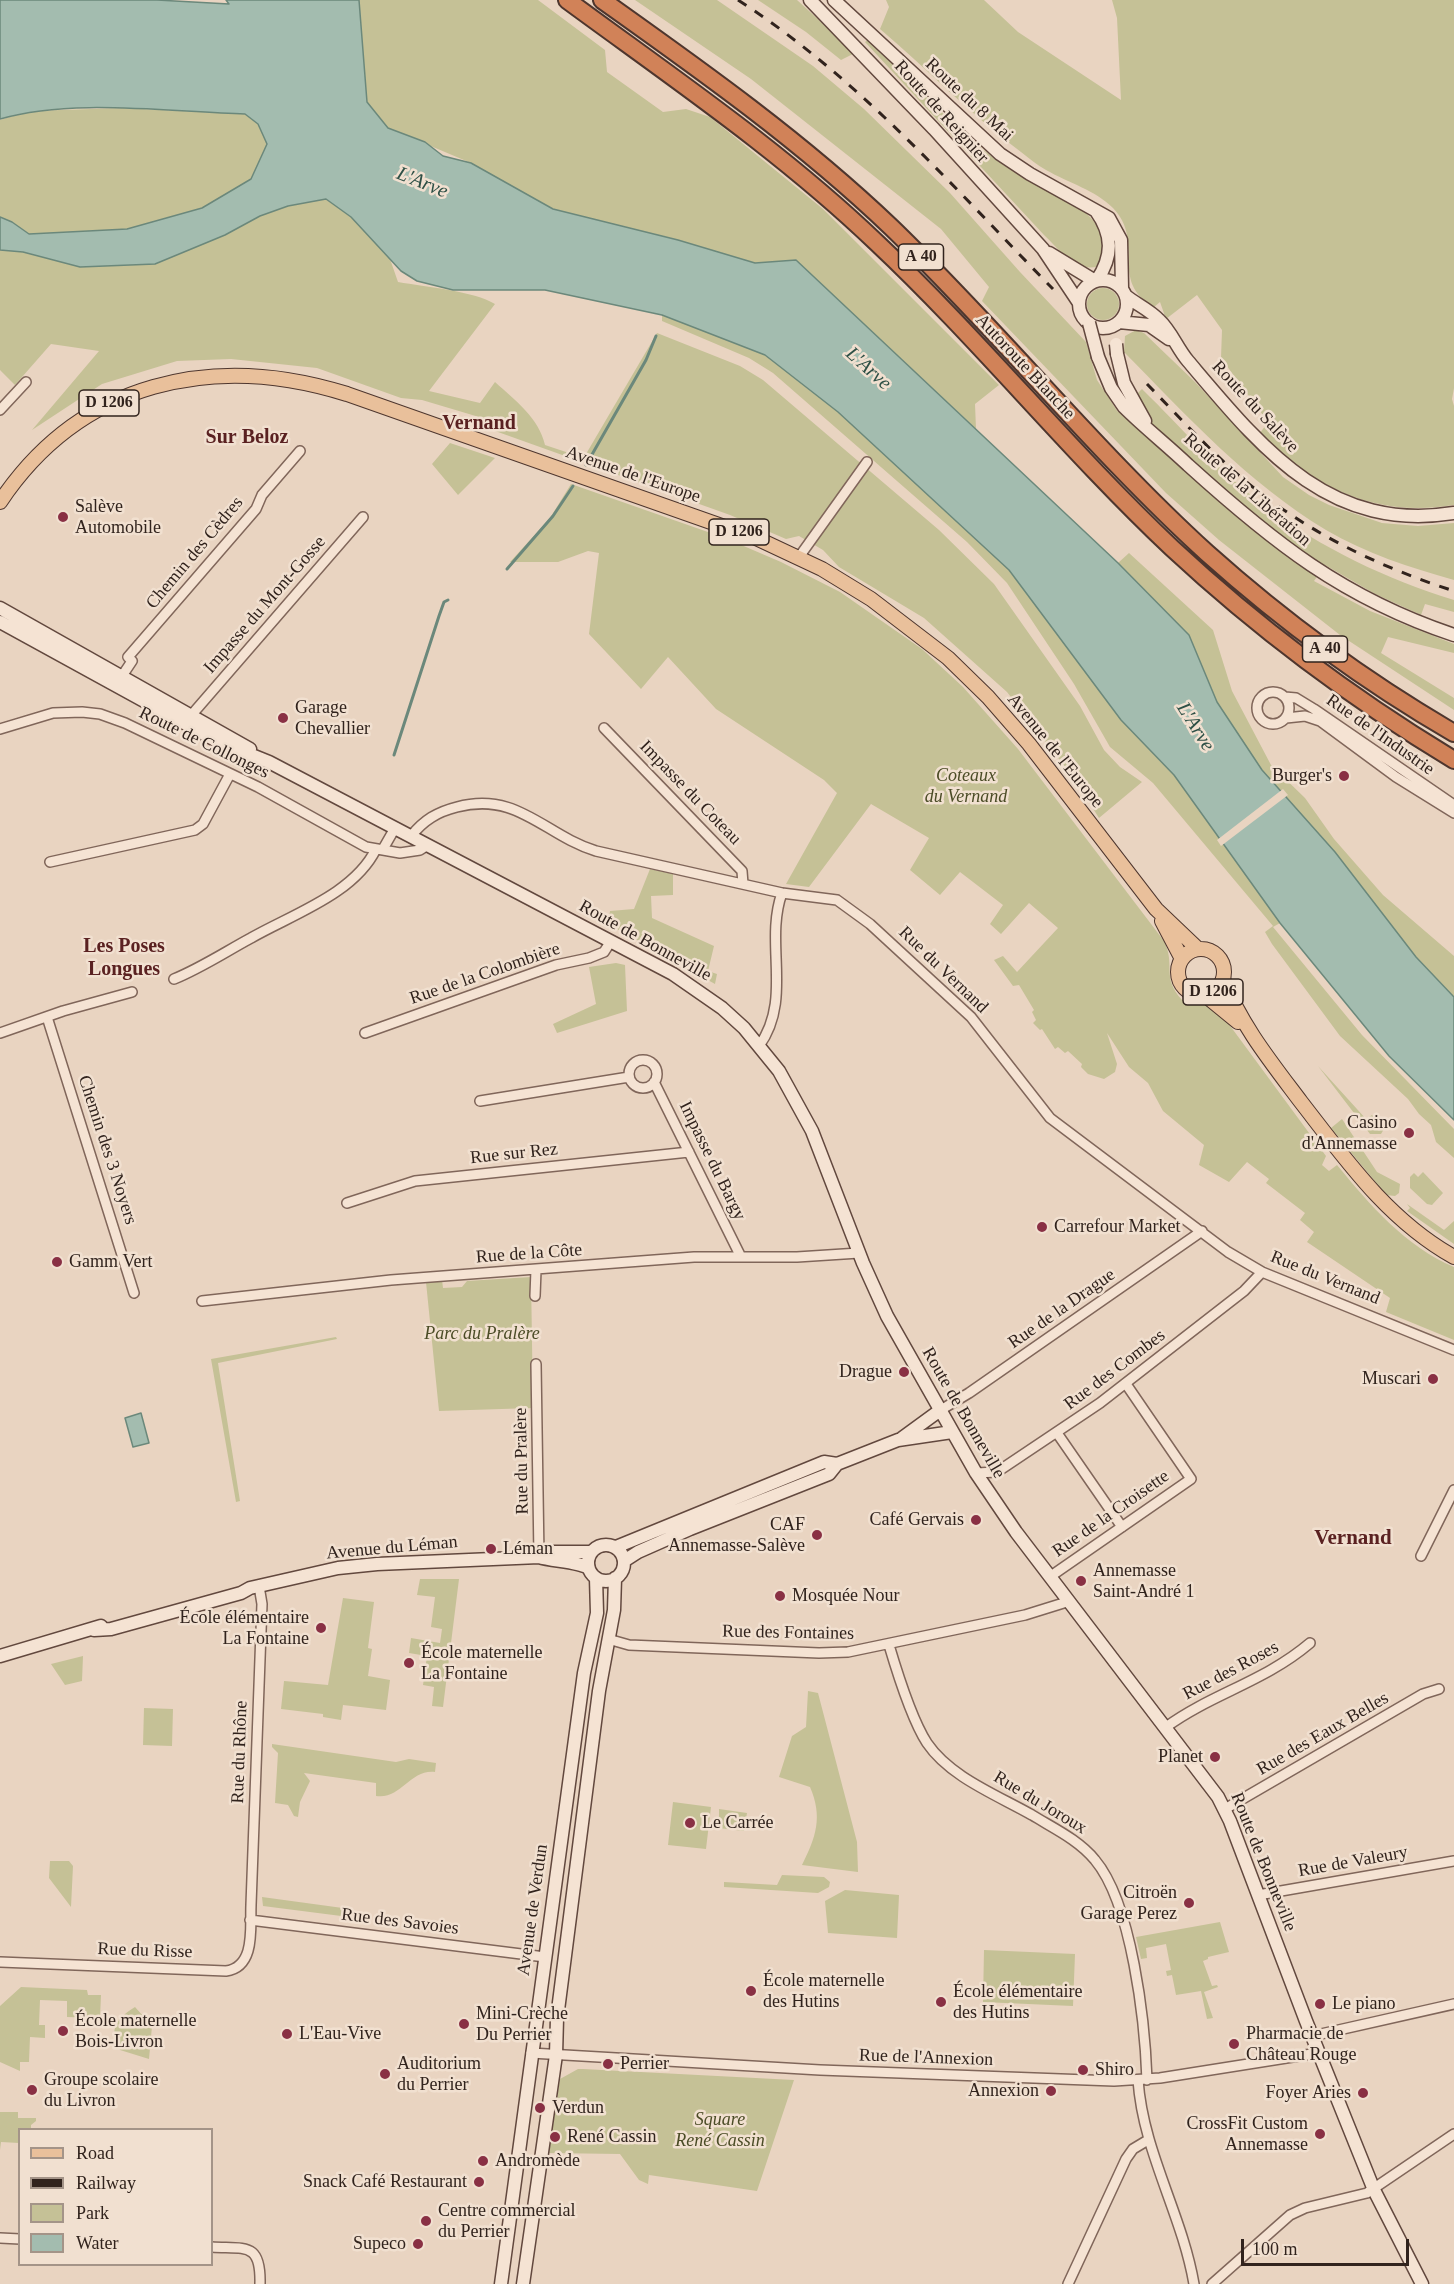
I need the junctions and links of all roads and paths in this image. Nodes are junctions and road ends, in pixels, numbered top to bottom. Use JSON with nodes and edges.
{"nodes":[{"id":1,"x":567,"y":0,"type":"edge"},
{"id":2,"x":602,"y":0,"type":"edge"},
{"id":3,"x":810,"y":0,"type":"edge"},
{"id":4,"x":834,"y":0,"type":"edge"},
{"id":5,"x":1093,"y":207,"type":"junction"},
{"id":6,"x":1043,"y":249,"type":"junction"},
{"id":7,"x":1096,"y":280,"type":"junction"},
{"id":8,"x":1124,"y":292,"type":"junction"},
{"id":9,"x":1079,"y":304,"type":"junction"},
{"id":10,"x":1119,"y":322,"type":"junction"},
{"id":11,"x":1095,"y":325,"type":"junction"},
{"id":12,"x":1174,"y":344,"type":"junction"},
{"id":13,"x":26,"y":382,"type":"dead end"},
{"id":14,"x":0,"y":410,"type":"edge"},
{"id":15,"x":1150,"y":429,"type":"junction"},
{"id":16,"x":300,"y":451,"type":"dead end"},
{"id":17,"x":38,"y":456,"type":"junction"},
{"id":18,"x":867,"y":462,"type":"dead end"},
{"id":19,"x":0,"y":489,"type":"edge"},
{"id":20,"x":0,"y":502,"type":"edge"},
{"id":21,"x":1454,"y":513,"type":"edge"},
{"id":22,"x":363,"y":517,"type":"dead end"},
{"id":23,"x":799,"y":557,"type":"junction"},
{"id":24,"x":0,"y":608,"type":"edge"},
{"id":25,"x":0,"y":622,"type":"edge"},
{"id":26,"x":1454,"y":635,"type":"edge"},
{"id":27,"x":1304,"y":659,"type":"junction"},
{"id":28,"x":119,"y":681,"type":"junction"},
{"id":29,"x":1285,"y":697,"type":"junction"},
{"id":30,"x":1286,"y":718,"type":"junction"},
{"id":31,"x":188,"y":719,"type":"junction"},
{"id":32,"x":604,"y":728,"type":"dead end"},
{"id":33,"x":0,"y":729,"type":"edge"},
{"id":34,"x":1454,"y":734,"type":"edge"},
{"id":35,"x":1454,"y":760,"type":"edge"},
{"id":36,"x":1454,"y":773,"type":"edge"},
{"id":37,"x":230,"y":774,"type":"junction"},
{"id":38,"x":1454,"y":805,"type":"edge"},
{"id":39,"x":1454,"y":813,"type":"edge"},
{"id":40,"x":395,"y":828,"type":"junction"},
{"id":41,"x":411,"y":836,"type":"junction"},
{"id":42,"x":428,"y":845,"type":"junction"},
{"id":43,"x":379,"y":849,"type":"junction"},
{"id":44,"x":50,"y":861,"type":"dead end"},
{"id":45,"x":743,"y":884,"type":"junction"},
{"id":46,"x":782,"y":893,"type":"junction"},
{"id":47,"x":1156,"y":909,"type":"junction"},
{"id":48,"x":612,"y":941,"type":"junction"},
{"id":49,"x":1198,"y":949,"type":"junction"},
{"id":50,"x":1182,"y":959,"type":"junction"},
{"id":51,"x":174,"y":979,"type":"dead end"},
{"id":52,"x":1223,"y":979,"type":"junction"},
{"id":53,"x":132,"y":992,"type":"dead end"},
{"id":54,"x":1205,"y":995,"type":"junction"},
{"id":55,"x":47,"y":1017,"type":"junction"},
{"id":56,"x":0,"y":1033,"type":"edge"},
{"id":57,"x":365,"y":1033,"type":"dead end"},
{"id":58,"x":1249,"y":1033,"type":"junction"},
{"id":59,"x":759,"y":1046,"type":"junction"},
{"id":60,"x":629,"y":1077,"type":"junction"},
{"id":61,"x":654,"y":1082,"type":"junction"},
{"id":62,"x":480,"y":1101,"type":"dead end"},
{"id":63,"x":689,"y":1152,"type":"junction"},
{"id":64,"x":347,"y":1203,"type":"dead end"},
{"id":65,"x":1202,"y":1231,"type":"junction"},
{"id":66,"x":859,"y":1252,"type":"junction"},
{"id":67,"x":740,"y":1255,"type":"junction"},
{"id":68,"x":1454,"y":1257,"type":"edge"},
{"id":69,"x":536,"y":1270,"type":"junction"},
{"id":70,"x":1262,"y":1272,"type":"junction"},
{"id":71,"x":134,"y":1293,"type":"dead end"},
{"id":72,"x":535,"y":1296,"type":"dead end"},
{"id":73,"x":202,"y":1301,"type":"dead end"},
{"id":74,"x":1454,"y":1350,"type":"edge"},
{"id":75,"x":536,"y":1364,"type":"dead end"},
{"id":76,"x":1126,"y":1384,"type":"junction"},
{"id":77,"x":939,"y":1411,"type":"junction"},
{"id":78,"x":952,"y":1432,"type":"junction"},
{"id":79,"x":1057,"y":1432,"type":"junction"},
{"id":80,"x":898,"y":1440,"type":"junction"},
{"id":81,"x":837,"y":1464,"type":"junction"},
{"id":82,"x":976,"y":1473,"type":"junction"},
{"id":83,"x":1454,"y":1490,"type":"edge"},
{"id":84,"x":1122,"y":1527,"type":"junction"},
{"id":85,"x":616,"y":1547,"type":"junction"},
{"id":86,"x":591,"y":1552,"type":"junction"},
{"id":87,"x":1421,"y":1556,"type":"dead end"},
{"id":88,"x":539,"y":1557,"type":"junction"},
{"id":89,"x":624,"y":1561,"type":"junction"},
{"id":90,"x":592,"y":1573,"type":"junction"},
{"id":91,"x":1051,"y":1576,"type":"junction"},
{"id":92,"x":615,"y":1578,"type":"junction"},
{"id":93,"x":254,"y":1587,"type":"junction"},
{"id":94,"x":1070,"y":1601,"type":"junction"},
{"id":95,"x":608,"y":1640,"type":"junction"},
{"id":96,"x":1310,"y":1643,"type":"dead end"},
{"id":97,"x":889,"y":1645,"type":"junction"},
{"id":98,"x":0,"y":1656,"type":"edge"},
{"id":99,"x":1439,"y":1689,"type":"dead end"},
{"id":100,"x":1166,"y":1727,"type":"junction"},
{"id":101,"x":1225,"y":1809,"type":"junction"},
{"id":102,"x":1454,"y":1861,"type":"edge"},
{"id":103,"x":1258,"y":1895,"type":"junction"},
{"id":104,"x":250,"y":1920,"type":"junction"},
{"id":105,"x":545,"y":1957,"type":"junction"},
{"id":106,"x":0,"y":1962,"type":"edge"},
{"id":107,"x":1454,"y":2004,"type":"edge"},
{"id":108,"x":1312,"y":2036,"type":"junction"},
{"id":109,"x":531,"y":2053,"type":"junction"},
{"id":110,"x":1318,"y":2053,"type":"junction"},
{"id":111,"x":556,"y":2055,"type":"junction"},
{"id":112,"x":1142,"y":2080,"type":"junction"},
{"id":113,"x":1454,"y":2134,"type":"edge"},
{"id":114,"x":1148,"y":2140,"type":"junction"},
{"id":115,"x":1374,"y":2190,"type":"junction"},
{"id":116,"x":0,"y":2238,"type":"edge"},
{"id":117,"x":18,"y":2239,"type":"edge"},
{"id":118,"x":213,"y":2247,"type":"edge"},
{"id":119,"x":260,"y":2284,"type":"edge"},
{"id":120,"x":501,"y":2284,"type":"edge"},
{"id":121,"x":523,"y":2284,"type":"edge"},
{"id":122,"x":1068,"y":2284,"type":"edge"},
{"id":123,"x":1194,"y":2284,"type":"edge"},
{"id":124,"x":1212,"y":2284,"type":"edge"},
{"id":125,"x":1422,"y":2284,"type":"edge"}],
"edges":[{"from":1,"to":27,"type":"highway","name":"Autoroute Blanche","number":"A 40"},
{"from":2,"to":34,"type":"highway","name":"Autoroute Blanche","number":"A 40"},
{"from":3,"to":6,"type":"main road","name":"Route de Reignier"},
{"from":4,"to":5,"type":"main road","name":"Route du 8 Mai"},
{"from":5,"to":7,"type":"main road"},
{"from":5,"to":8,"type":"main road","name":"Route du 8 Mai"},
{"from":6,"to":7,"type":"main road","name":"Route de Reignier"},
{"from":6,"to":9,"type":"main road","name":"Route de Reignier"},
{"from":7,"to":8,"type":"main road"},
{"from":7,"to":9,"type":"main road"},
{"from":8,"to":10,"type":"main road"},
{"from":8,"to":12,"type":"main road","name":"Route du Salève"},
{"from":9,"to":11,"type":"main road"},
{"from":10,"to":11,"type":"main road"},
{"from":10,"to":12,"type":"main road","name":"Route du Salève"},
{"from":10,"to":15,"type":"main road","name":"Route de la Libération"},
{"from":11,"to":15,"type":"main road","name":"Route de la Libération","bridge":true},
{"from":12,"to":21,"type":"main road","name":"Route du Salève"},
{"from":13,"to":14,"type":"street"},
{"from":15,"to":26,"type":"main road","name":"Route de la Libération"},
{"from":16,"to":28,"type":"street","name":"Chemin des Cèdres"},
{"from":17,"to":19,"type":"main road"},
{"from":17,"to":20,"type":"main road","name":"Avenue de l'Europe","number":"D 1206"},
{"from":17,"to":23,"type":"main road","name":"Avenue de l'Europe","number":"D 1206"},
{"from":18,"to":23,"type":"street"},
{"from":22,"to":31,"type":"street","name":"Impasse du Mont-Gosse"},
{"from":23,"to":47,"type":"main road","name":"Avenue de l'Europe","number":"D 1206"},
{"from":24,"to":28,"type":"main road","name":"Route de Bonneville"},
{"from":25,"to":28,"type":"main road","name":"Route de Bonneville"},
{"from":27,"to":35,"type":"highway","name":"Autoroute Blanche","number":"A 40"},
{"from":27,"to":36,"type":"highway"},
{"from":28,"to":31,"type":"main road","name":"Route de Bonneville"},
{"from":29,"to":30,"type":"street"},
{"from":29,"to":30,"type":"street","name":"Rue de l'Industrie"},
{"from":29,"to":38,"type":"street","name":"Rue de l'Industrie"},
{"from":30,"to":39,"type":"street","name":"Rue de l'Industrie"},
{"from":31,"to":40,"type":"main road","name":"Route de Bonneville"},
{"from":32,"to":45,"type":"street","name":"Impasse du Coteau"},
{"from":33,"to":37,"type":"street","name":"Route de Collonges"},
{"from":37,"to":43,"type":"street","name":"Route de Collonges"},
{"from":37,"to":44,"type":"street"},
{"from":40,"to":41,"type":"main road","name":"Route de Bonneville"},
{"from":40,"to":43,"type":"street"},
{"from":41,"to":42,"type":"main road","name":"Route de Bonneville"},
{"from":41,"to":45,"type":"street","name":"Rue du Vernand"},
{"from":42,"to":43,"type":"street","name":"Route de Collonges"},
{"from":42,"to":48,"type":"main road","name":"Route de Bonneville"},
{"from":43,"to":51,"type":"street"},
{"from":45,"to":46,"type":"street","name":"Rue du Vernand"},
{"from":46,"to":59,"type":"street"},
{"from":46,"to":65,"type":"street","name":"Rue du Vernand"},
{"from":47,"to":49,"type":"main road","name":"Avenue de l'Europe","number":"D 1206"},
{"from":47,"to":50,"type":"main road","name":"Avenue de l'Europe","number":"D 1206"},
{"from":48,"to":57,"type":"street","name":"Rue de la Colombière"},
{"from":48,"to":59,"type":"main road","name":"Route de Bonneville"},
{"from":49,"to":50,"type":"main road","number":"D 1206"},
{"from":49,"to":52,"type":"main road","number":"D 1206"},
{"from":50,"to":54,"type":"main road","number":"D 1206"},
{"from":52,"to":54,"type":"main road","number":"D 1206"},
{"from":52,"to":58,"type":"main road","number":"D 1206"},
{"from":53,"to":55,"type":"street"},
{"from":54,"to":58,"type":"main road","number":"D 1206"},
{"from":55,"to":56,"type":"street"},
{"from":55,"to":71,"type":"street","name":"Chemin des 3 Noyers"},
{"from":58,"to":68,"type":"main road","number":"D 1206"},
{"from":59,"to":66,"type":"main road","name":"Route de Bonneville"},
{"from":60,"to":61,"type":"street"},
{"from":60,"to":61,"type":"street"},
{"from":60,"to":62,"type":"street"},
{"from":61,"to":63,"type":"street","name":"Impasse du Bargy"},
{"from":63,"to":64,"type":"street","name":"Rue sur Rez"},
{"from":63,"to":67,"type":"street","name":"Impasse du Bargy"},
{"from":65,"to":70,"type":"street","name":"Rue du Vernand"},
{"from":65,"to":77,"type":"street","name":"Rue de la Drague"},
{"from":66,"to":67,"type":"street","name":"Rue de la Côte"},
{"from":66,"to":77,"type":"main road","name":"Route de Bonneville"},
{"from":67,"to":69,"type":"street","name":"Rue de la Côte"},
{"from":69,"to":72,"type":"street"},
{"from":69,"to":73,"type":"street","name":"Rue de la Côte"},
{"from":70,"to":74,"type":"street","name":"Rue du Vernand"},
{"from":70,"to":76,"type":"street","name":"Rue des Combes"},
{"from":75,"to":88,"type":"street","name":"Rue du Pralère"},
{"from":76,"to":79,"type":"street","name":"Rue des Combes"},
{"from":76,"to":84,"type":"street","name":"Rue de la Croisette"},
{"from":77,"to":78,"type":"main road","name":"Route de Bonneville"},
{"from":77,"to":80,"type":"main road"},
{"from":78,"to":80,"type":"main road"},
{"from":78,"to":82,"type":"main road","name":"Route de Bonneville"},
{"from":79,"to":82,"type":"street","name":"Rue des Combes"},
{"from":79,"to":84,"type":"street"},
{"from":80,"to":81,"type":"main road"},
{"from":81,"to":85,"type":"main road"},
{"from":81,"to":89,"type":"main road"},
{"from":82,"to":91,"type":"main road","name":"Route de Bonneville"},
{"from":83,"to":87,"type":"street"},
{"from":84,"to":91,"type":"street","name":"Rue de la Croisette"},
{"from":85,"to":86,"type":"main road"},
{"from":85,"to":89,"type":"main road"},
{"from":86,"to":88,"type":"main road","name":"Avenue du Léman"},
{"from":86,"to":90,"type":"main road"},
{"from":88,"to":90,"type":"main road","name":"Avenue du Léman"},
{"from":88,"to":93,"type":"main road","name":"Avenue du Léman"},
{"from":89,"to":92,"type":"main road"},
{"from":90,"to":92,"type":"main road"},
{"from":90,"to":105,"type":"main road","name":"Avenue de Verdun"},
{"from":91,"to":94,"type":"main road","name":"Route de Bonneville"},
{"from":92,"to":95,"type":"main road","name":"Avenue de Verdun"},
{"from":93,"to":98,"type":"main road","name":"Avenue du Léman"},
{"from":93,"to":104,"type":"street","name":"Rue du Rhône"},
{"from":94,"to":97,"type":"street","name":"Rue des Fontaines"},
{"from":94,"to":100,"type":"main road","name":"Route de Bonneville"},
{"from":95,"to":97,"type":"street","name":"Rue des Fontaines"},
{"from":95,"to":111,"type":"main road","name":"Avenue de Verdun"},
{"from":96,"to":100,"type":"street","name":"Rue des Roses"},
{"from":97,"to":112,"type":"street","name":"Rue du Joroux"},
{"from":99,"to":101,"type":"street","name":"Rue des Eaux Belles"},
{"from":100,"to":101,"type":"main road","name":"Route de Bonneville"},
{"from":101,"to":103,"type":"main road","name":"Route de Bonneville"},
{"from":102,"to":103,"type":"street","name":"Rue de Valeury"},
{"from":103,"to":108,"type":"main road","name":"Route de Bonneville"},
{"from":104,"to":105,"type":"street","name":"Rue des Savoies"},
{"from":104,"to":106,"type":"street","name":"Rue du Risse"},
{"from":105,"to":109,"type":"main road","name":"Avenue de Verdun"},
{"from":107,"to":108,"type":"street"},
{"from":108,"to":110,"type":"main road","name":"Route de Bonneville"},
{"from":109,"to":111,"type":"street","name":"Rue de l'Annexion"},
{"from":109,"to":120,"type":"main road","name":"Avenue de Verdun"},
{"from":110,"to":112,"type":"street","name":"Rue de l'Annexion"},
{"from":110,"to":115,"type":"main road","name":"Route de Bonneville"},
{"from":111,"to":112,"type":"street","name":"Rue de l'Annexion"},
{"from":111,"to":121,"type":"main road","name":"Avenue de Verdun"},
{"from":112,"to":114,"type":"street","name":"Rue du Joroux"},
{"from":113,"to":115,"type":"street"},
{"from":114,"to":122,"type":"street"},
{"from":114,"to":123,"type":"street","name":"Rue du Joroux"},
{"from":115,"to":124,"type":"street"},
{"from":115,"to":125,"type":"main road","name":"Route de Bonneville"},
{"from":116,"to":117,"type":"street"},
{"from":118,"to":119,"type":"street"}]}
